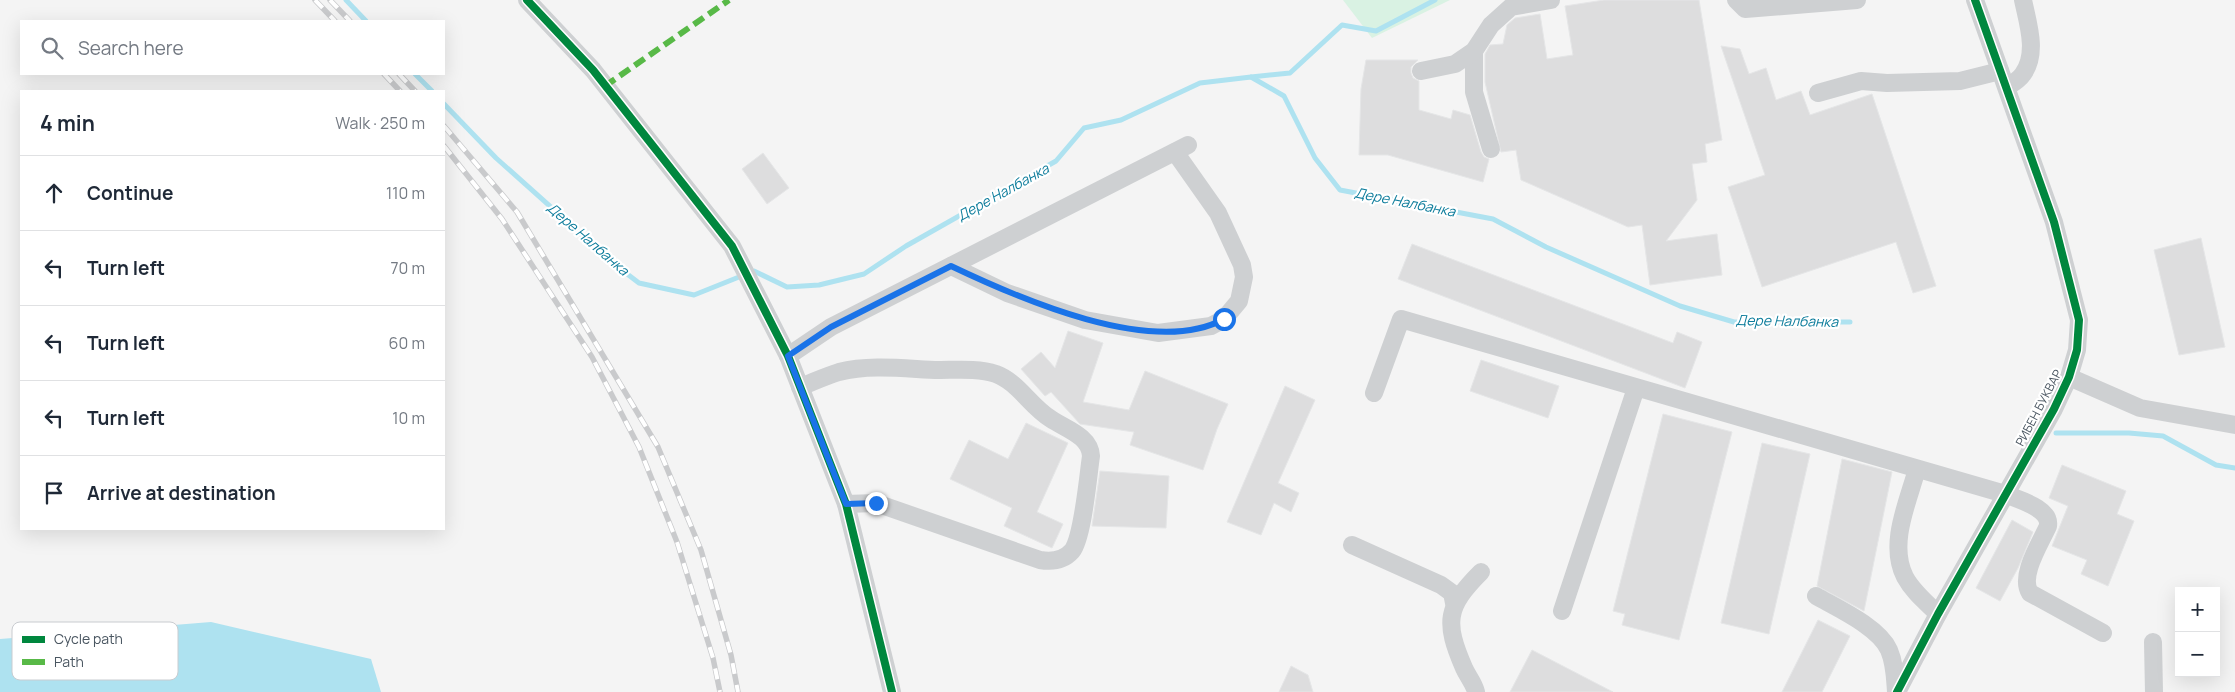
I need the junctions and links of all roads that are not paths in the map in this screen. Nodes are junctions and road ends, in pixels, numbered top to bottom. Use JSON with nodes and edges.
{"nodes":[{"id":1,"x":527,"y":0,"type":"edge"},
{"id":2,"x":1551,"y":0,"type":"edge"},
{"id":3,"x":1736,"y":0,"type":"edge"},
{"id":4,"x":1857,"y":0,"type":"edge"},
{"id":5,"x":1975,"y":0,"type":"edge"},
{"id":6,"x":2023,"y":0,"type":"edge"},
{"id":7,"x":1474,"y":51,"type":"junction"},
{"id":8,"x":1421,"y":71,"type":"dead end"},
{"id":9,"x":2000,"y":71,"type":"junction"},
{"id":10,"x":2007,"y":88,"type":"junction"},
{"id":11,"x":1818,"y":93,"type":"dead end"},
{"id":12,"x":1491,"y":149,"type":"dead end"},
{"id":13,"x":951,"y":266,"type":"junction"},
{"id":14,"x":788,"y":356,"type":"junction"},
{"id":15,"x":2069,"y":377,"type":"junction"},
{"id":16,"x":800,"y":387,"type":"junction"},
{"id":17,"x":1636,"y":388,"type":"junction"},
{"id":18,"x":1374,"y":393,"type":"dead end"},
{"id":19,"x":2235,"y":425,"type":"edge"},
{"id":20,"x":1917,"y":469,"type":"junction"},
{"id":21,"x":2005,"y":494,"type":"junction"},
{"id":22,"x":846,"y":504,"type":"junction"},
{"id":23,"x":1352,"y":545,"type":"dead end"},
{"id":24,"x":1482,"y":572,"type":"dead end"},
{"id":25,"x":1816,"y":596,"type":"dead end"},
{"id":26,"x":1454,"y":603,"type":"junction"},
{"id":27,"x":1562,"y":611,"type":"dead end"},
{"id":28,"x":1938,"y":614,"type":"junction"},
{"id":29,"x":2103,"y":633,"type":"dead end"},
{"id":30,"x":2153,"y":642,"type":"dead end"},
{"id":31,"x":891,"y":686,"type":"edge"},
{"id":32,"x":904,"y":692,"type":"edge"},
{"id":33,"x":1476,"y":692,"type":"edge"},
{"id":34,"x":1897,"y":692,"type":"edge"},
{"id":35,"x":2154,"y":692,"type":"edge"}],
"edges":[{"from":1,"to":14,"type":"street"},
{"from":2,"to":7,"type":"street"},
{"from":3,"to":4,"type":"street"},
{"from":5,"to":9,"type":"street","name":"РИБЕН БУКВАР"},
{"from":6,"to":10,"type":"street"},
{"from":7,"to":8,"type":"street"},
{"from":7,"to":12,"type":"street"},
{"from":9,"to":10,"type":"street","name":"РИБЕН БУКВАР"},
{"from":9,"to":11,"type":"street"},
{"from":10,"to":15,"type":"street","name":"РИБЕН БУКВАР"},
{"from":13,"to":13,"type":"street"},
{"from":13,"to":14,"type":"street"},
{"from":14,"to":16,"type":"street"},
{"from":15,"to":19,"type":"street"},
{"from":15,"to":21,"type":"street","name":"РИБЕН БУКВАР"},
{"from":16,"to":22,"type":"street"},
{"from":16,"to":22,"type":"street"},
{"from":17,"to":18,"type":"street"},
{"from":17,"to":20,"type":"street"},
{"from":17,"to":27,"type":"street"},
{"from":20,"to":21,"type":"street"},
{"from":20,"to":28,"type":"street"},
{"from":21,"to":28,"type":"street","name":"РИБЕН БУКВАР"},
{"from":21,"to":29,"type":"street"},
{"from":22,"to":31,"type":"street"},
{"from":23,"to":26,"type":"street"},
{"from":24,"to":26,"type":"street"},
{"from":25,"to":34,"type":"street"},
{"from":26,"to":33,"type":"street"},
{"from":28,"to":34,"type":"street","name":"РИБЕН БУКВАР"},
{"from":30,"to":35,"type":"street"},
{"from":31,"to":32,"type":"street"}]}
